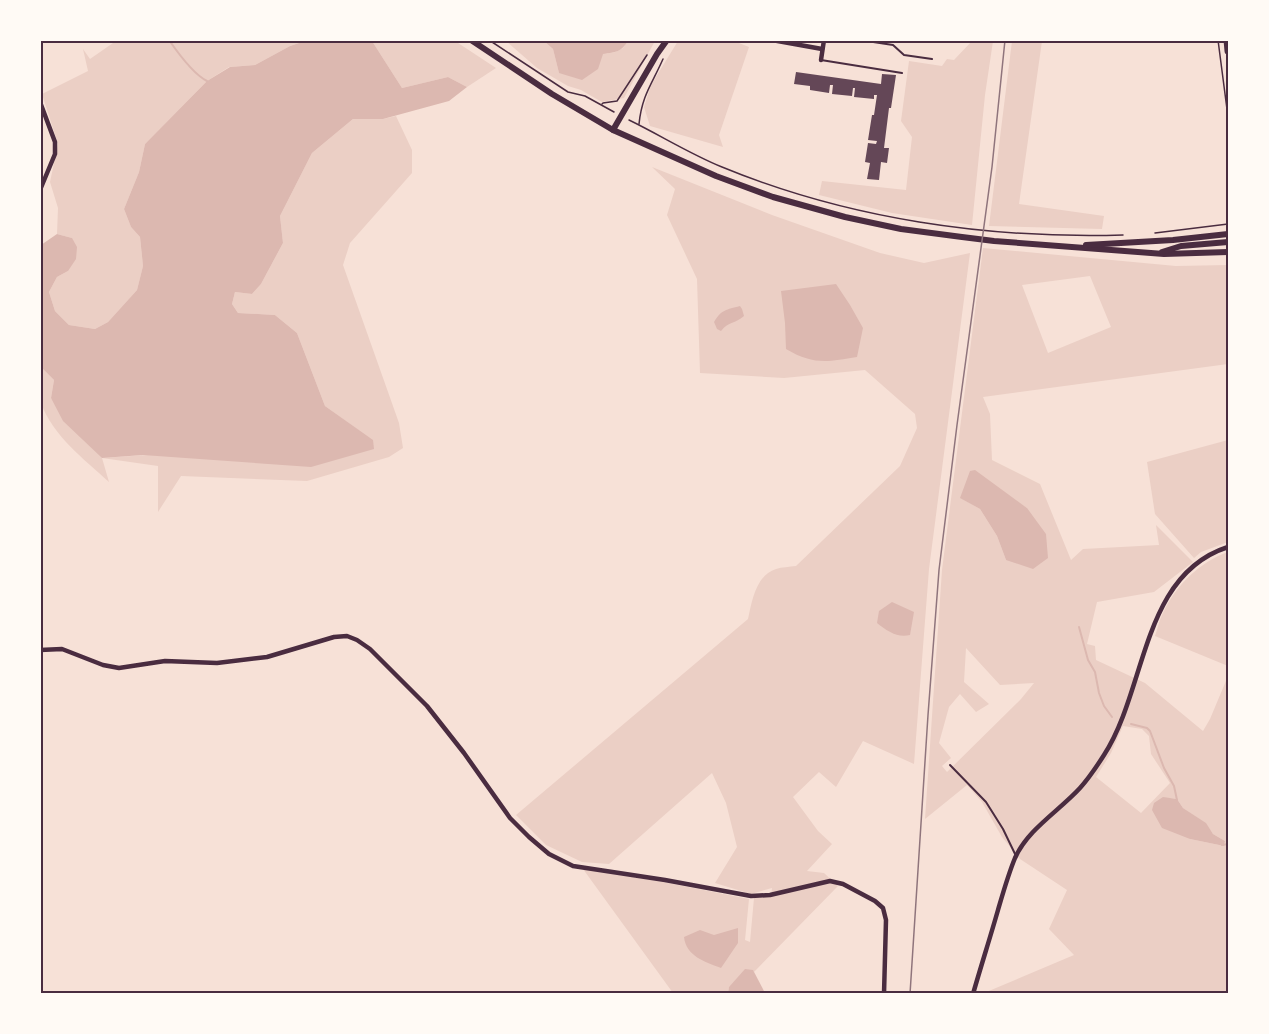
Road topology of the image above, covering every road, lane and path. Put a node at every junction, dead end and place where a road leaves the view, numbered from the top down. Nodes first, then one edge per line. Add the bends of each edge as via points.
1 (471, 40) edge
2 (489, 40) edge
3 (665, 40) edge
4 (772, 40) edge
5 (824, 40) edge
6 (860, 40) edge
7 (1218, 40) edge
8 (1227, 40) edge
9 (822, 49) junction
10 (1228, 51) edge
11 (661, 56) junction
12 (932, 59) dead end
13 (821, 60) joint
14 (641, 62) dead end
15 (902, 73) dead end
16 (40, 102) edge
17 (601, 105) junction
18 (621, 116) junction
19 (1228, 117) edge
20 (639, 125) junction
21 (614, 130) junction
22 (40, 190) edge
23 (1228, 224) edge
24 (1154, 233) dead end
25 (1131, 234) dead end
26 (1228, 234) edge
27 (1228, 242) edge
28 (1054, 246) junction
29 (1228, 252) edge
30 (1156, 254) junction
31 (1228, 547) edge
32 (40, 650) edge
33 (950, 765) dead end
34 (1016, 856) junction
35 (884, 993) edge
36 (973, 993) edge

1 - 21 street
2 - 17 path via 568,92
3 - 11 street
4 - 9 street
5 - 9 street
6 - 12 lane via 892,45 904,56
7 - 19 path
8 - 10 main road
9 - 13 street
11 - 18 street
11 - 20 path via 646,93
13 - 15 lane
14 - 17 path via 617,101
16 - 22 street via 55,142 55,154
17 - 18 path
18 - 20 path
18 - 21 street
20 - 25 path via 703,159 774,186 874,213 995,231
21 - 28 street via 716,176 845,217 901,229
23 - 24 path
26 - 28 street
27 - 30 street via 1181,246
28 - 30 street
29 - 30 street
31 - 34 street via 1199,562 1180,579 1158,614 1105,754 1080,788 1034,831
32 - 35 street via 62,649 119,668 165,661 217,663 267,657 334,637 357,640 427,706 510,818 549,854 573,866 751,896 830,881 875,901 883,908 886,920
33 - 34 lane via 986,802
34 - 36 street

